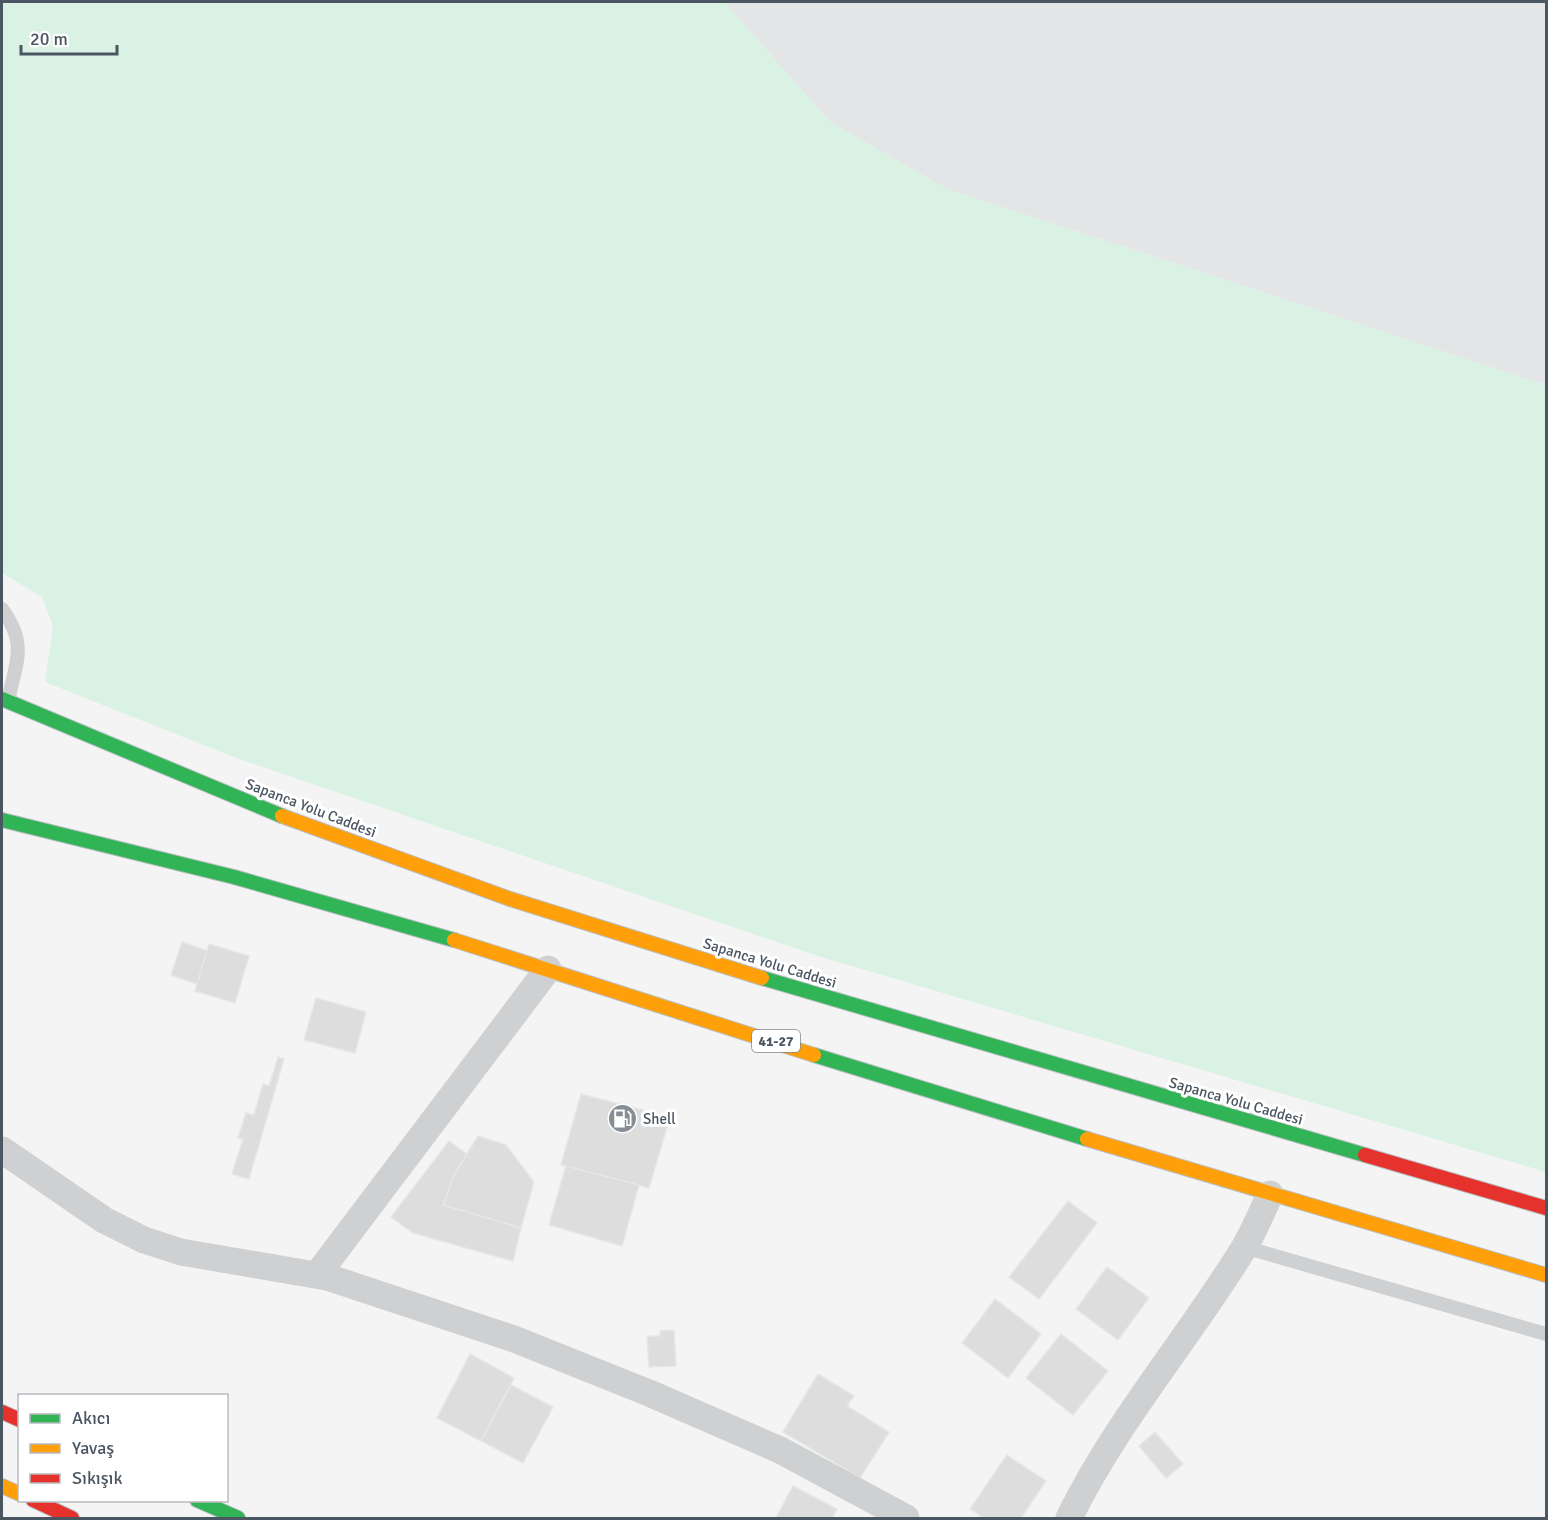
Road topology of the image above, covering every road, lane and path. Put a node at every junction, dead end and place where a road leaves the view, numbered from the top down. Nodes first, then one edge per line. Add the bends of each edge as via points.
1 (2, 609) edge
2 (5, 700) edge
3 (2, 820) edge
4 (548, 969) junction
5 (2, 1150) edge
6 (1270, 1194) junction
7 (1546, 1208) edge
8 (1244, 1247) junction
9 (317, 1275) junction
10 (1546, 1275) edge
11 (1546, 1334) edge
12 (2, 1412) edge
13 (18, 1419) edge
14 (2, 1486) edge
15 (18, 1493) edge
16 (37, 1502) edge
17 (202, 1502) edge
18 (72, 1518) edge
19 (238, 1518) edge
20 (906, 1518) edge
21 (1069, 1518) edge

1 - 2 lane via 15,627 19,648
2 - 7 highway, Sapanca Yolu Caddesi via 204,785 545,911 971,1042
3 - 4 highway, 41-27 via 234,877
4 - 6 highway, 41-27 via 964,1103
4 - 9 street
5 - 9 street via 104,1220 144,1240 181,1252
6 - 8 street
6 - 10 highway, 41-27
8 - 11 lane
8 - 21 street via 1137,1404
9 - 20 street via 514,1339 649,1393 780,1450
12 - 13 highway
14 - 15 highway
16 - 18 highway
17 - 19 highway

